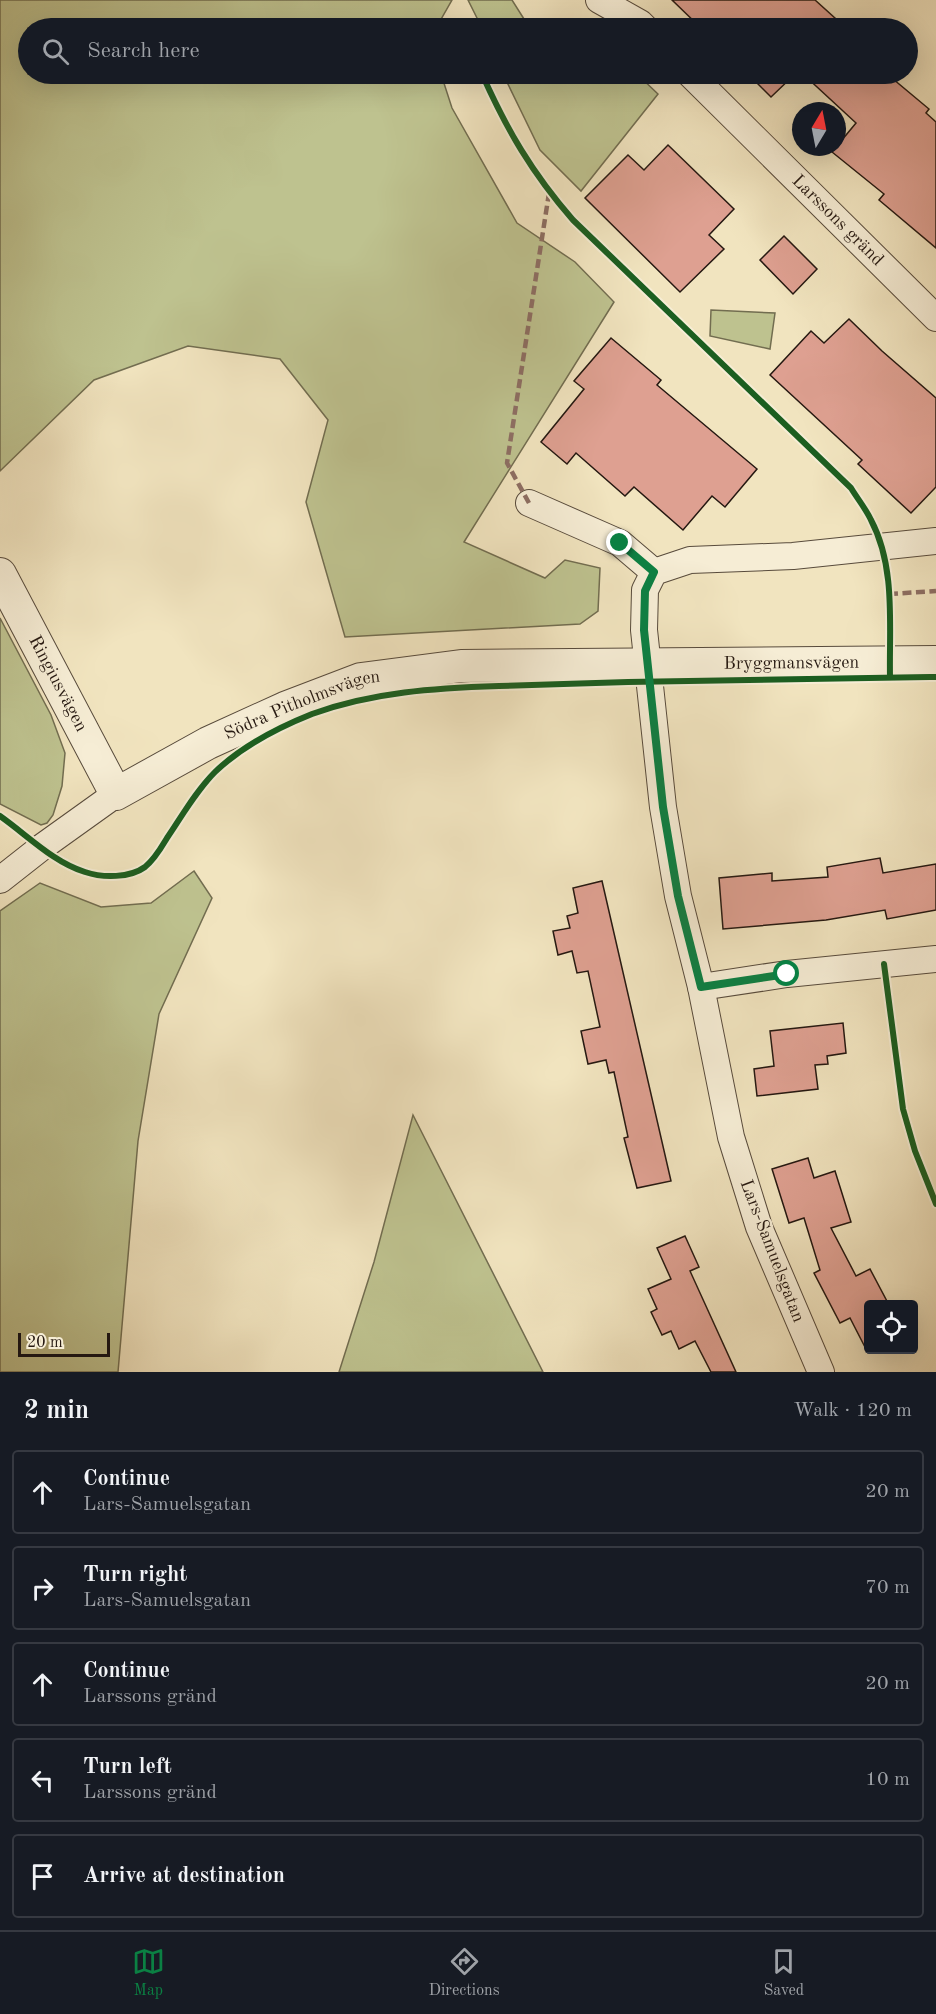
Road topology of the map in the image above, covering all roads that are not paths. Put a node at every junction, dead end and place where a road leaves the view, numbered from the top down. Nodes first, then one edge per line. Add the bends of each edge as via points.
1 (598, 0) edge
2 (631, 18) edge
3 (700, 84) edge
4 (936, 318) edge
5 (529, 503) dead end
6 (936, 542) edge
7 (654, 572) junction
8 (0, 574) edge
9 (936, 662) edge
10 (647, 664) junction
11 (116, 794) junction
12 (0, 880) edge
13 (936, 959) edge
14 (701, 987) junction
15 (821, 1372) edge

1 - 2 street
3 - 4 street, Larssons gränd
5 - 7 street via 620,543
6 - 7 street via 793,556 690,560
7 - 10 street via 645,591
8 - 11 street, Ringiusvägen
9 - 10 street, Bryggmansvägen
10 - 11 street, Södra Pitholmsvägen via 461,666 361,679 208,743
10 - 14 street, Lars-Samuelsgatan via 663,807 678,896
11 - 12 street, Södra Pitholmsvägen
13 - 14 street
14 - 15 street, Lars-Samuelsgatan via 738,1160 759,1227

